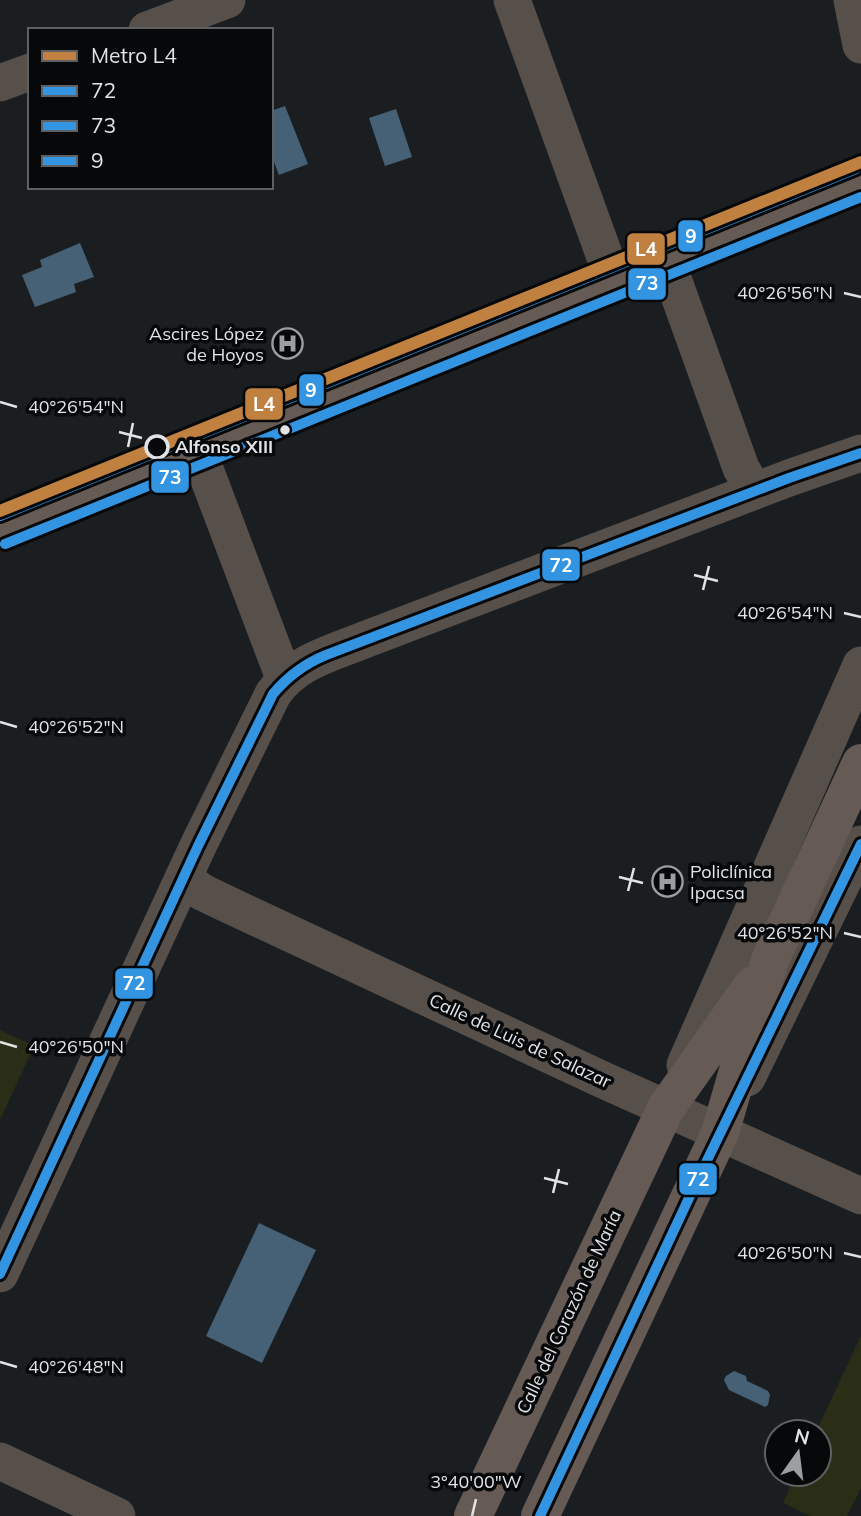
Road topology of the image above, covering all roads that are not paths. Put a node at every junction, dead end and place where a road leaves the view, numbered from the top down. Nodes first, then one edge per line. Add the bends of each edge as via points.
1 (227, 0) edge
2 (512, 0) edge
3 (852, 0) edge
4 (152, 28) edge
5 (861, 45) edge
6 (28, 73) edge
7 (0, 83) edge
8 (861, 181) edge
9 (667, 262) junction
10 (614, 282) junction
11 (197, 448) junction
12 (861, 453) edge
13 (754, 491) junction
14 (0, 531) edge
15 (861, 665) edge
16 (284, 678) junction
17 (861, 763) edge
18 (861, 844) edge
19 (184, 878) junction
20 (770, 960) junction
21 (666, 1108) junction
22 (720, 1133) junction
23 (861, 1196) edge
24 (0, 1274) edge
25 (540, 1372) junction
26 (0, 1461) edge
27 (117, 1516) edge
28 (473, 1516) edge
29 (494, 1516) edge
30 (540, 1516) edge

1 - 4 street
2 - 10 street
3 - 5 street
6 - 7 street
8 - 9 street
9 - 10 street
9 - 13 street via 741,468
10 - 11 street
11 - 14 street
11 - 16 street
12 - 13 street
13 - 16 street via 364,639
15 - 21 street, Calle del Corazón de María
16 - 19 street
17 - 20 street, Calle del Corazón de María
18 - 22 street, Calle del Corazón de María
19 - 21 street, Calle de Luis de Salazar via 227,904
19 - 24 street
20 - 21 street, Calle del Corazón de María
20 - 22 street, Calle del Corazón de María
21 - 22 street, Calle de Luis de Salazar
21 - 25 street, Calle del Corazón de María
22 - 23 street, Calle de Luis de Salazar
22 - 30 street, Calle del Corazón de María
25 - 28 street, Calle del Corazón de María
25 - 29 street via 536,1403
26 - 27 street

